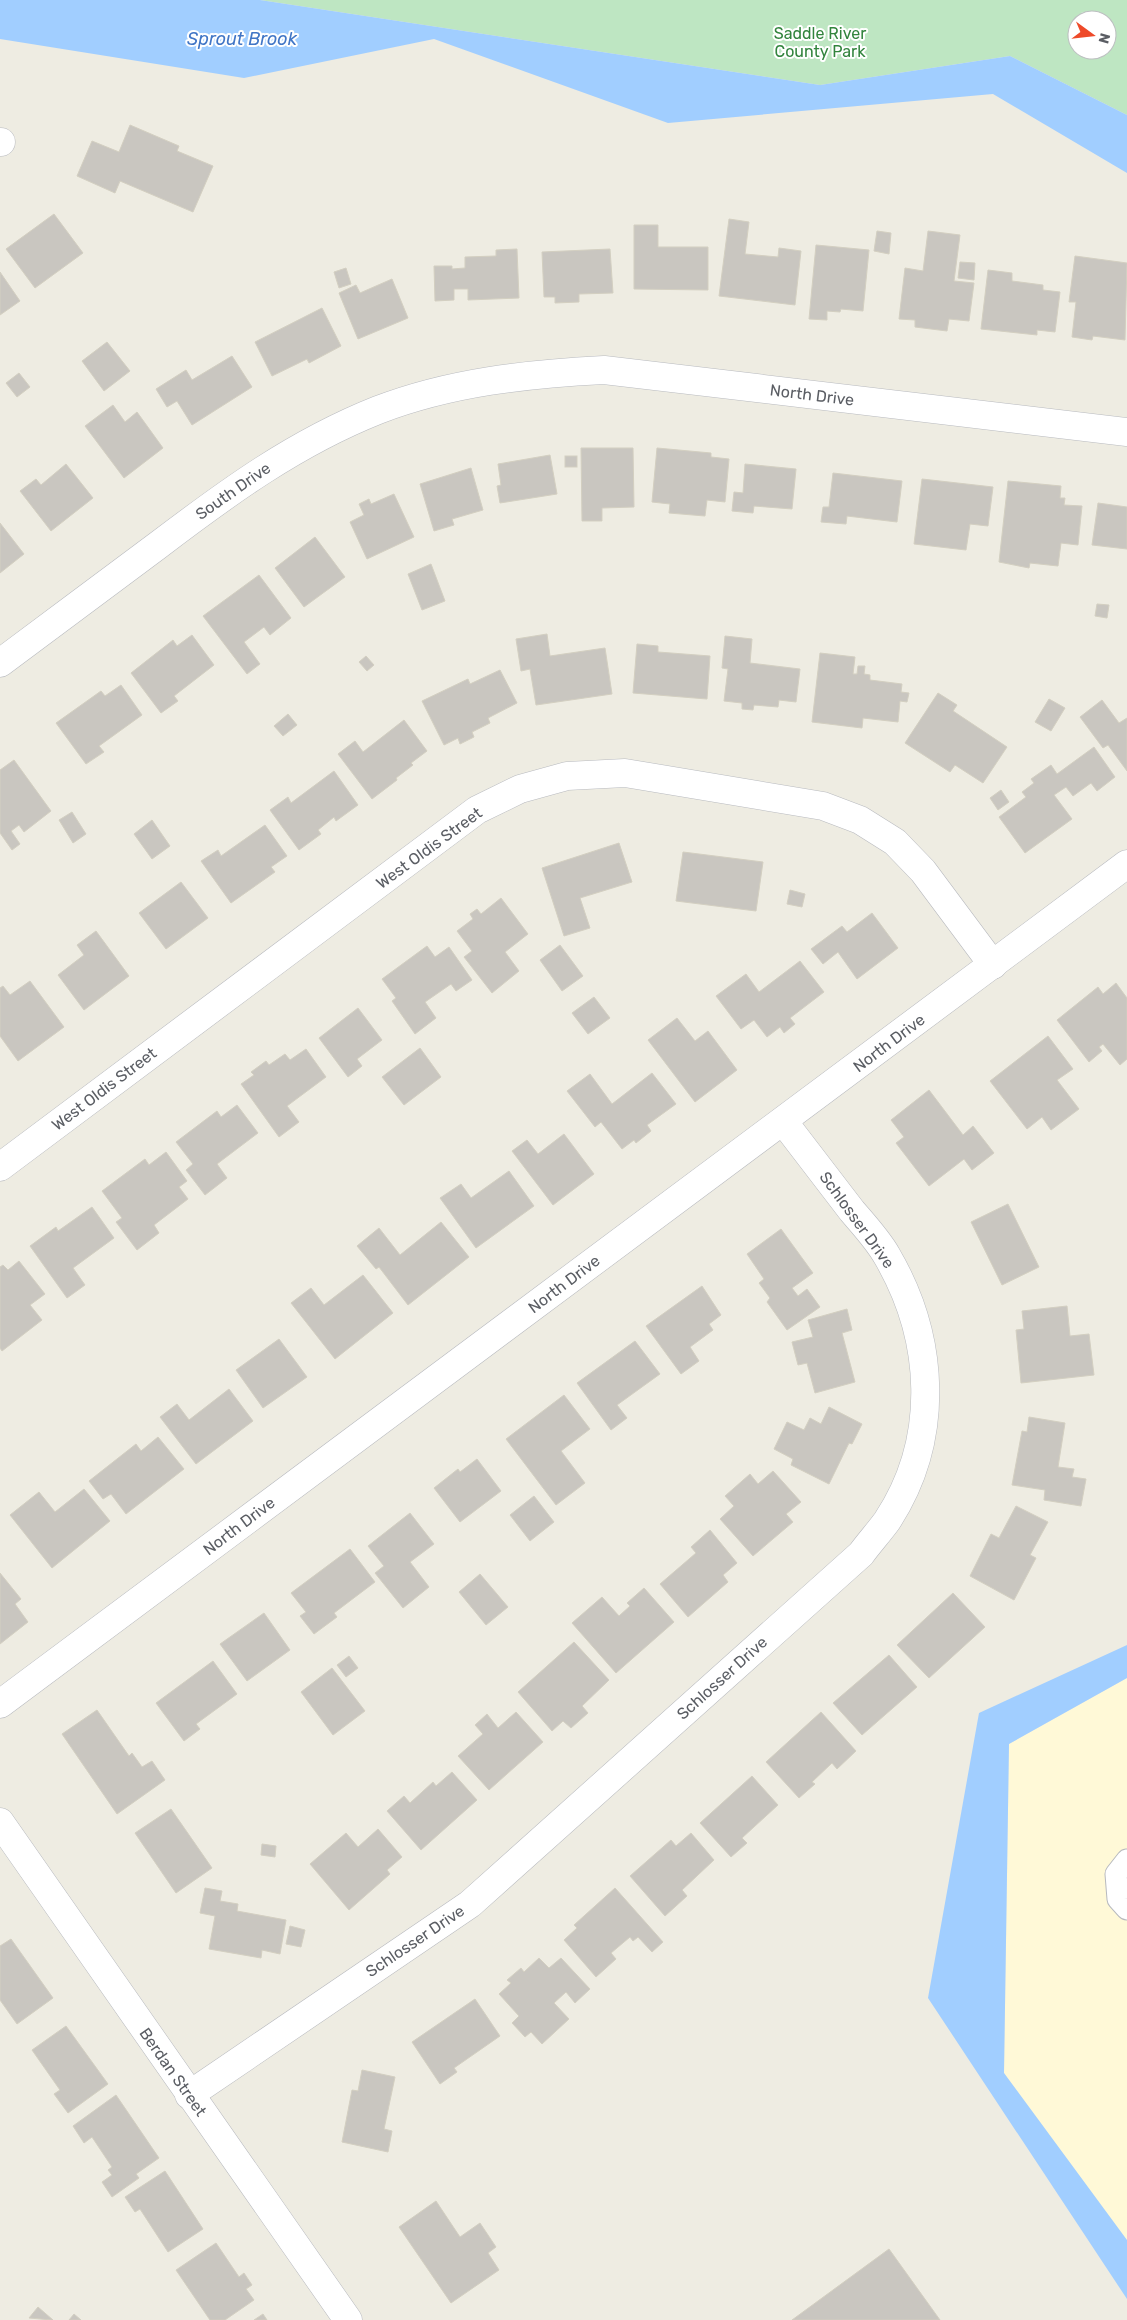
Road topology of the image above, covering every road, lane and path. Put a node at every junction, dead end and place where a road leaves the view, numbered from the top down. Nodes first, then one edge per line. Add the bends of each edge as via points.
1 (497, 380) joint
2 (1127, 432) edge
3 (0, 663) edge
4 (1127, 864) edge
5 (993, 965) junction
6 (783, 1121) junction
7 (0, 1167) edge
8 (0, 1704) edge
9 (0, 1822) edge
10 (1127, 1860) edge
11 (1127, 1909) edge
12 (189, 2095) junction
13 (348, 2320) edge

1 - 2 street, North Drive via 527,374 604,370
1 - 3 street, South Drive via 452,388 379,410 309,441 243,481
4 - 5 street, North Drive
5 - 6 street, North Drive
5 - 7 street, West Oldis Street via 923,871 894,842 860,820 823,806 624,773 567,776 520,789 477,810
6 - 8 street, North Drive
6 - 12 street, Schlosser Drive via 886,1254 908,1295 920,1335 926,1381 923,1427 910,1476 887,1521 861,1554 470,1904
9 - 12 street, Berdan Street
10 - 11 lane via 1116,1874 1118,1899
12 - 13 street, Berdan Street

